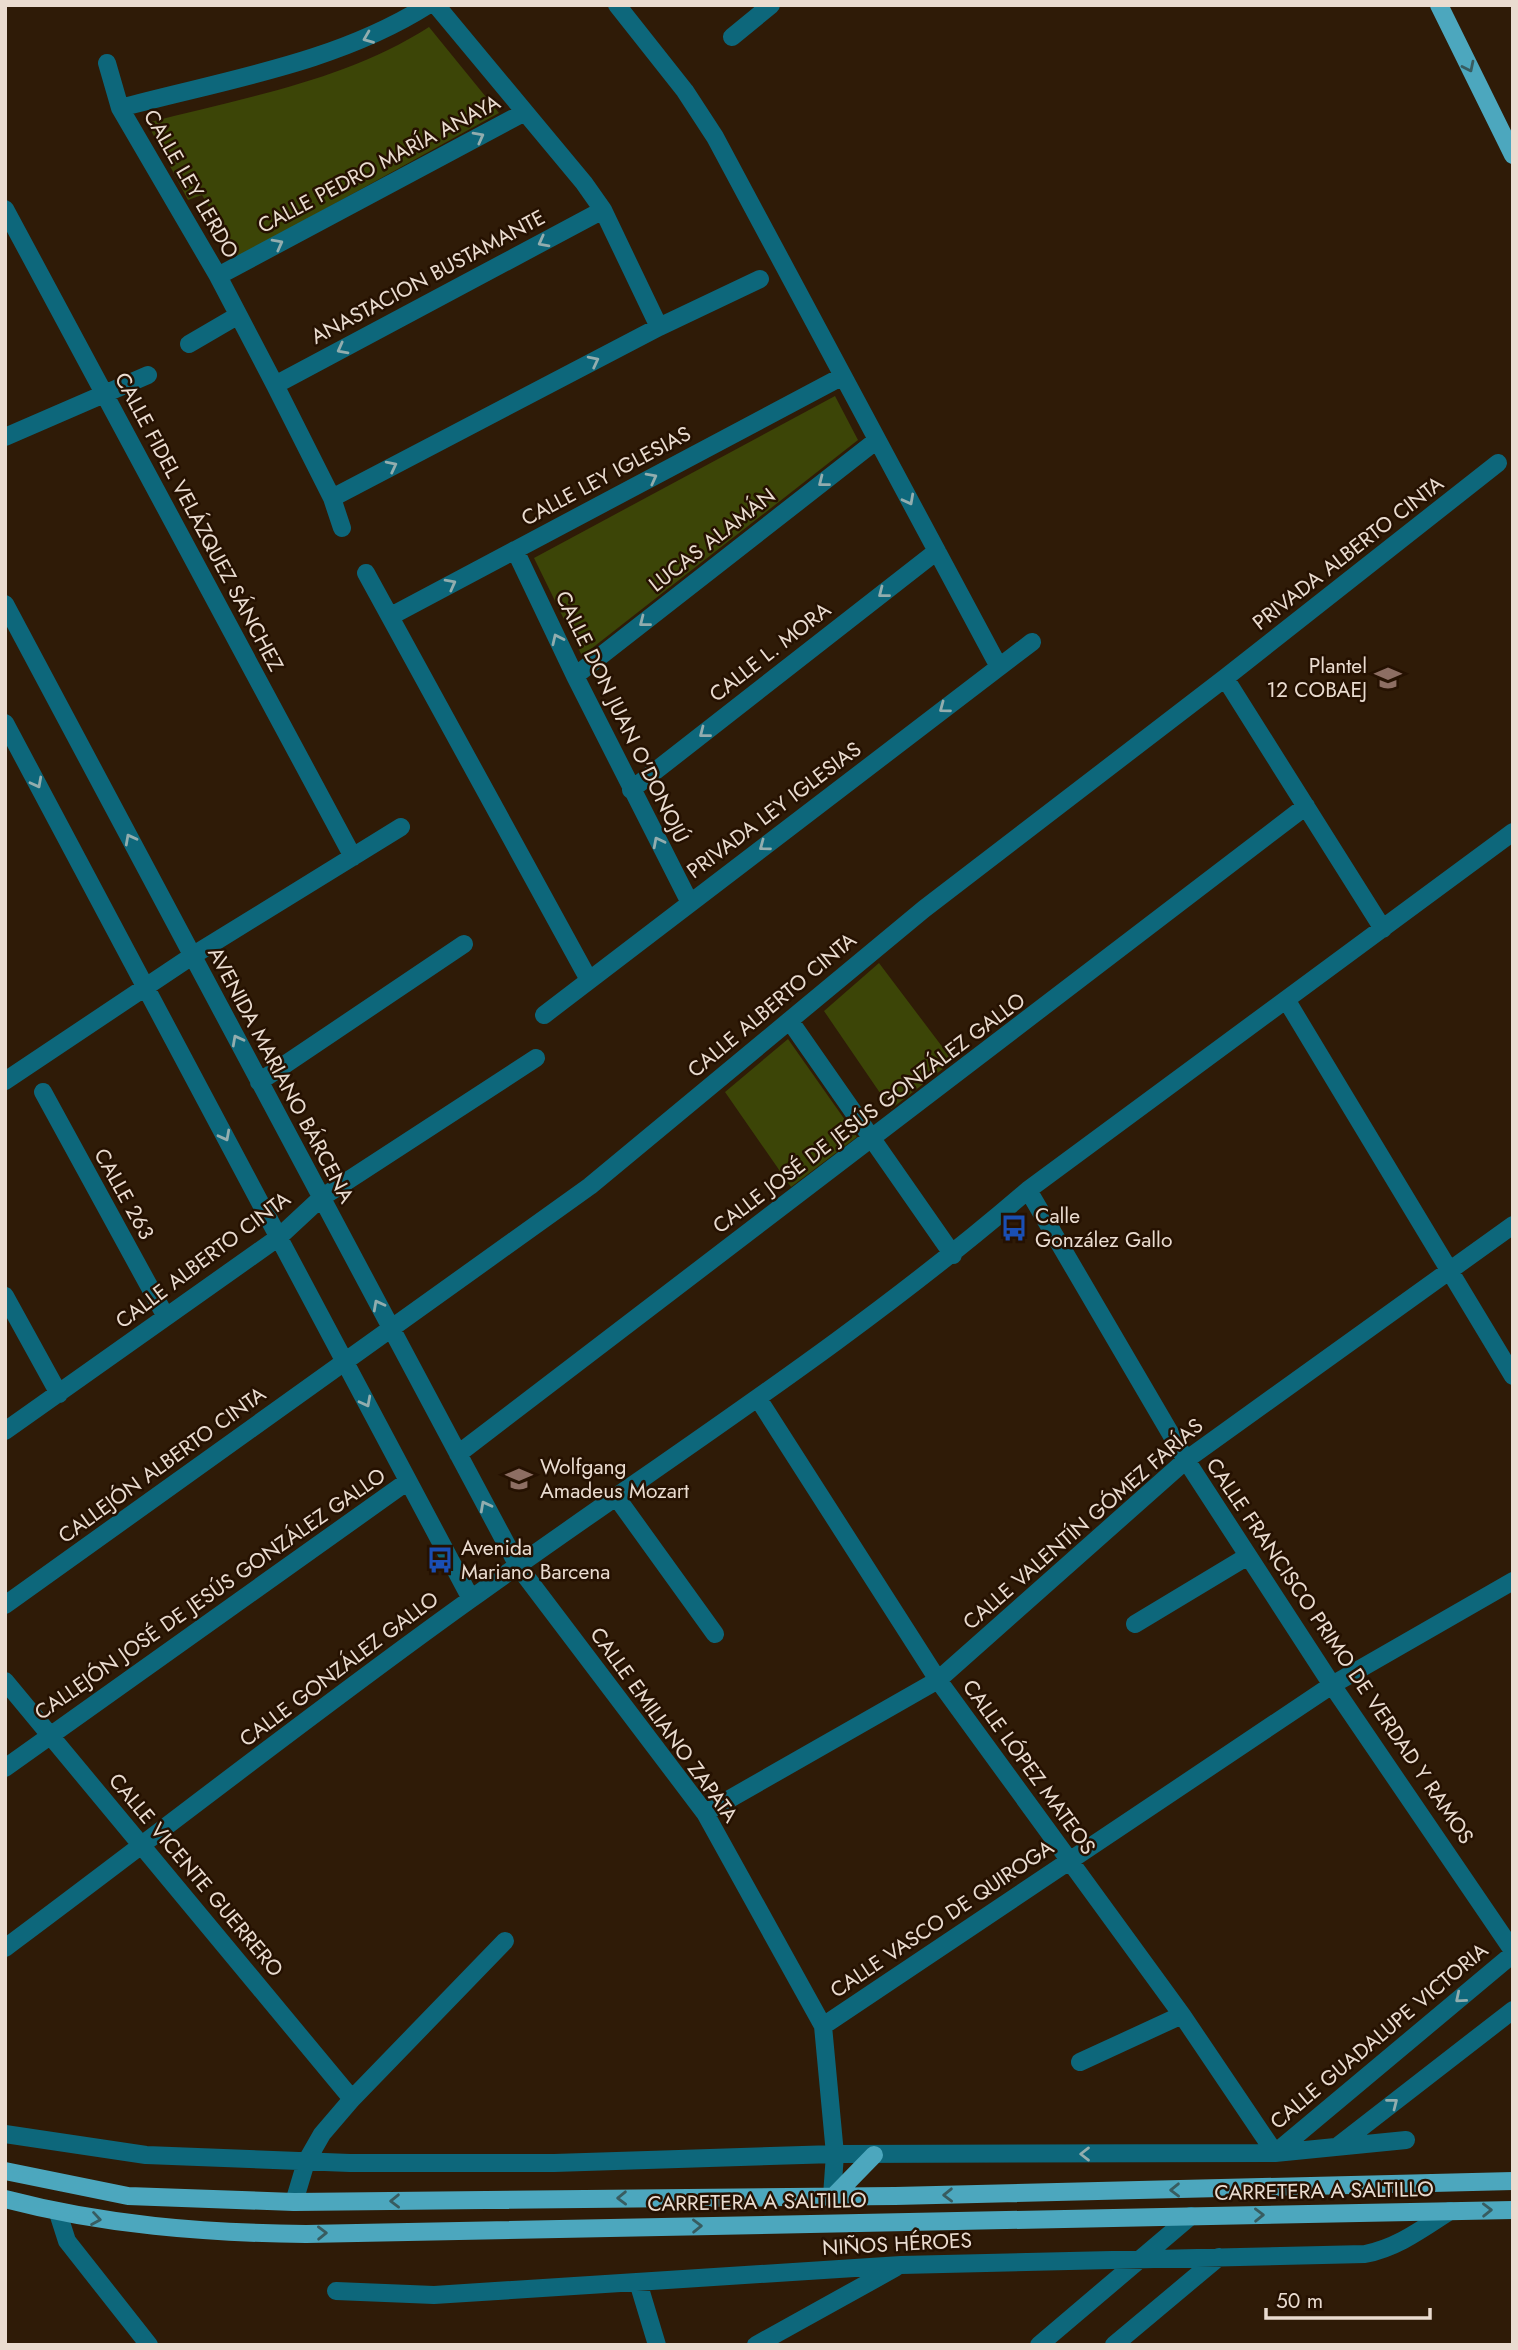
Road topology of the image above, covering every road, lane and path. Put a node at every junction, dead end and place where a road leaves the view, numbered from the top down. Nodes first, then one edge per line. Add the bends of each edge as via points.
1 (428, 5) edge
2 (436, 5) edge
3 (617, 5) edge
4 (772, 5) edge
5 (1439, 5) edge
6 (732, 37) dead end
7 (107, 63) dead end
8 (120, 108) junction
9 (526, 112) junction
10 (1513, 155) edge
11 (5, 209) edge
12 (603, 210) junction
13 (218, 276) junction
14 (760, 279) dead end
15 (237, 316) junction
16 (659, 327) junction
17 (189, 344) dead end
18 (148, 375) dead end
19 (843, 376) junction
20 (275, 385) junction
21 (104, 394) junction
22 (5, 437) edge
23 (877, 440) junction
24 (1498, 463) dead end
25 (332, 498) junction
26 (342, 528) dead end
27 (515, 550) junction
28 (937, 551) junction
29 (366, 573) dead end
30 (5, 604) edge
31 (391, 616) junction
32 (1031, 642) dead end
33 (999, 667) junction
34 (575, 676) junction
35 (1225, 678) junction
36 (5, 723) edge
37 (631, 790) junction
38 (1306, 806) junction
39 (401, 827) dead end
40 (1513, 832) edge
41 (353, 857) junction
42 (690, 903) junction
43 (1383, 929) junction
44 (464, 944) dead end
45 (192, 956) junction
46 (589, 980) junction
47 (145, 987) junction
48 (1287, 1000) junction
49 (544, 1015) dead end
50 (790, 1021) junction
51 (536, 1058) dead end
52 (5, 1081) edge
53 (259, 1082) junction
54 (43, 1092) dead end
55 (873, 1139) junction
56 (1028, 1190) junction
57 (321, 1198) junction
58 (1513, 1225) edge
59 (279, 1237) junction
60 (954, 1255) junction
61 (1449, 1274) junction
62 (5, 1296) edge
63 (166, 1317) junction
64 (391, 1329) junction
65 (345, 1362) junction
66 (1513, 1376) edge
67 (59, 1394) junction
68 (759, 1400) junction
69 (5, 1432) edge
70 (458, 1454) junction
71 (1186, 1460) junction
72 (408, 1481) junction
73 (617, 1498) junction
74 (1248, 1556) junction
75 (518, 1566) junction
76 (1513, 1581) edge
77 (471, 1599) junction
78 (5, 1605) edge
79 (1135, 1624) dead end
80 (715, 1634) dead end
81 (937, 1680) junction
82 (5, 1681) edge
83 (1332, 1685) junction
84 (51, 1735) junction
85 (5, 1768) edge
86 (705, 1813) junction
87 (143, 1845) junction
88 (1069, 1861) junction
89 (505, 1941) dead end
90 (5, 1948) edge
91 (1513, 1953) edge
92 (1513, 2010) edge
93 (1182, 2015) junction
94 (822, 2026) junction
95 (1080, 2062) dead end
96 (352, 2099) junction
97 (5, 2134) edge
98 (1406, 2140) dead end
99 (1339, 2145) junction
100 (1275, 2153) junction
101 (835, 2154) junction
102 (874, 2155) junction
103 (306, 2162) junction
104 (5, 2171) edge
105 (1513, 2181) edge
106 (833, 2196) junction
107 (5, 2199) edge
108 (294, 2202) junction
109 (1513, 2210) edge
110 (1450, 2211) junction
111 (58, 2213) junction
112 (1191, 2216) junction
113 (1219, 2258) junction
114 (1140, 2259) junction
115 (901, 2265) junction
116 (638, 2282) junction
117 (336, 2291) dead end
118 (149, 2345) edge
119 (657, 2345) edge
120 (756, 2345) edge
121 (1038, 2345) edge
122 (1114, 2345) edge

1 -> 8 street, CALLE LEY LERDO via 393,27 333,51
2 - 9 street
3 - 19 street via 715,137
4 - 6 street
5 -> 10 main road
7 - 8 street
8 - 13 street, CALLE LEY LERDO
9 - 12 street
13 -> 9 street, CALLE PEDRO MARÍA ANAYA
11 - 21 street, CALLE FIDEL VELÁZQUEZ SÁNCHEZ
12 - 16 street
12 -> 20 street, ANASTACION BUSTAMANTE
13 - 15 street, CALLE LEY LERDO
14 - 16 street
15 - 17 street
15 - 20 street, CALLE LEY LERDO
25 -> 16 street
18 - 21 street
19 - 23 street
27 -> 19 street, CALLE LEY IGLESIAS
20 - 25 street, CALLE LEY LERDO
21 - 22 street
21 - 41 street, CALLE FIDEL VELÁZQUEZ SÁNCHEZ
23 -> 28 street
23 -> 34 street, LUCAS ALAMÁN
24 - 35 street, PRIVADA ALBERTO CINTA
25 - 26 street, CALLE LEY LERDO
31 -> 27 street, CALLE LEY IGLESIAS
34 -> 27 street, CALLE DON JUAN O'DONOJÚ
28 - 33 street
28 -> 37 street, CALLE L. MORA
29 - 31 street
45 -> 30 street, AVENIDA MARIANO BÁRCENA
31 - 46 street
32 - 33 street, PRIVADA LEY IGLESIAS
33 -> 42 street, PRIVADA LEY IGLESIAS
34 - 37 street, CALLE DON JUAN O'DONOJÚ
35 - 38 street
35 - 50 street, CALLE ALBERTO CINTA via 924,909
36 -> 47 street
42 -> 37 street, CALLE DON JUAN O'DONOJÚ
38 - 43 street
38 - 55 street, CALLE JOSÉ DE JESÚS GONZÁLEZ GALLO
39 - 41 street
40 - 43 street, CALLE GONZÁLEZ GALLO
41 - 45 street
42 - 46 street, PRIVADA LEY IGLESIAS
43 - 48 street, CALLE GONZÁLEZ GALLO
44 - 53 street
45 - 47 street
53 -> 45 street, AVENIDA MARIANO BÁRCENA
46 - 49 street, PRIVADA LEY IGLESIAS
47 - 52 street
47 -> 59 street
48 - 56 street, CALLE GONZÁLEZ GALLO
48 - 61 street
50 - 55 street
50 - 64 street, CALLE ALBERTO CINTA via 590,1186
51 - 57 street, CALLE ALBERTO CINTA
53 - 57 street, AVENIDA MARIANO BÁRCENA
54 - 63 street, CALLE 263
55 - 60 street
55 - 70 street, CALLE JOSÉ DE JESÚS GONZÁLEZ GALLO
56 - 60 street, CALLE GONZÁLEZ GALLO
56 - 71 street, CALLE FRANCISCO PRIMO DE VERDAD Y RAMOS
57 - 59 street, CALLE ALBERTO CINTA
64 -> 57 street, AVENIDA MARIANO BÁRCENA
58 - 61 street, CALLE VALENTÍN GÓMEZ FARÍAS
59 - 63 street, CALLE ALBERTO CINTA
59 - 65 street
60 - 68 street, CALLE GONZÁLEZ GALLO
61 - 66 street
61 - 71 street, CALLE VALENTÍN GÓMEZ FARÍAS
62 - 67 street
63 - 67 street, CALLE ALBERTO CINTA
64 - 65 street, CALLE ALBERTO CINTA
64 - 70 street, AVENIDA MARIANO BÁRCENA
65 -> 72 street
65 - 78 street, CALLEJÓN ALBERTO CINTA
67 - 69 street, CALLE ALBERTO CINTA
68 - 73 street, CALLE GONZÁLEZ GALLO
68 - 81 street, CALLE LÓPEZ MATEOS
75 -> 70 street, AVENIDA MARIANO BÁRCENA
71 - 74 street, CALLE FRANCISCO PRIMO DE VERDAD Y RAMOS
71 - 81 street, CALLE VALENTÍN GÓMEZ FARÍAS
72 - 77 street
72 - 84 street, CALLEJÓN JOSÉ DE JESÚS GONZÁLEZ GALLO
73 - 75 street, CALLE GONZÁLEZ GALLO
73 - 80 street
74 - 79 street
74 - 83 street, CALLE FRANCISCO PRIMO DE VERDAD Y RAMOS
75 - 77 street, CALLE GONZÁLEZ GALLO
75 - 86 street, CALLE EMILIANO ZAPATA
76 - 83 street, CALLE VASCO DE QUIROGA
77 - 87 street, CALLE GONZÁLEZ GALLO
81 - 86 street, CALLE VALENTÍN GÓMEZ FARÍAS
81 - 88 street, CALLE LÓPEZ MATEOS
82 - 84 street, CALLE VICENTE GUERRERO
83 - 88 street, CALLE VASCO DE QUIROGA
83 - 91 street, CALLE FRANCISCO PRIMO DE VERDAD Y RAMOS
84 - 85 street, CALLEJÓN JOSÉ DE JESÚS GONZÁLEZ GALLO
84 - 87 street, CALLE VICENTE GUERRERO
86 - 94 street, CALLE EMILIANO ZAPATA
87 - 90 street, CALLE GONZÁLEZ GALLO
87 - 96 street, CALLE VICENTE GUERRERO
88 - 93 street, CALLE LÓPEZ MATEOS
88 - 94 street, CALLE VASCO DE QUIROGA
89 - 96 street
91 -> 100 street, CALLE GUADALUPE VICTORIA
99 -> 92 street
93 - 95 street
93 - 100 street, CALLE LÓPEZ MATEOS
94 - 101 street, CALLE EMILIANO ZAPATA
96 - 103 street via 322,2134
97 - 103 street via 146,2155
98 - 99 street
99 - 100 street
100 -> 102 street
101 - 102 street
101 - 103 street via 554,2163
101 - 106 street, CALLE EMILIANO ZAPATA
102 - 106 main road
103 - 108 street
104 - 108 main road, CARRETERA A SALTILLO via 128,2196
105 -> 106 main road, CARRETERA A SALTILLO
106 -> 108 main road, CARRETERA A SALTILLO
107 - 111 main road, CARRETERA A SALTILLO
110 -> 109 main road, CARRETERA A SALTILLO
112 -> 110 main road, CARRETERA A SALTILLO
110 - 113 street, NIÑOS HÉROES via 1384,2250 1365,2254
111 -> 112 main road, CARRETERA A SALTILLO via 228,2233 306,2234
111 - 118 street via 66,2241
112 - 114 street
113 - 114 street, NIÑOS HÉROES
113 - 122 street
114 - 115 street, NIÑOS HÉROES
114 - 121 street
115 - 116 street, NIÑOS HÉROES
115 - 120 street
116 - 117 street, NIÑOS HÉROES via 434,2295
116 - 119 street

